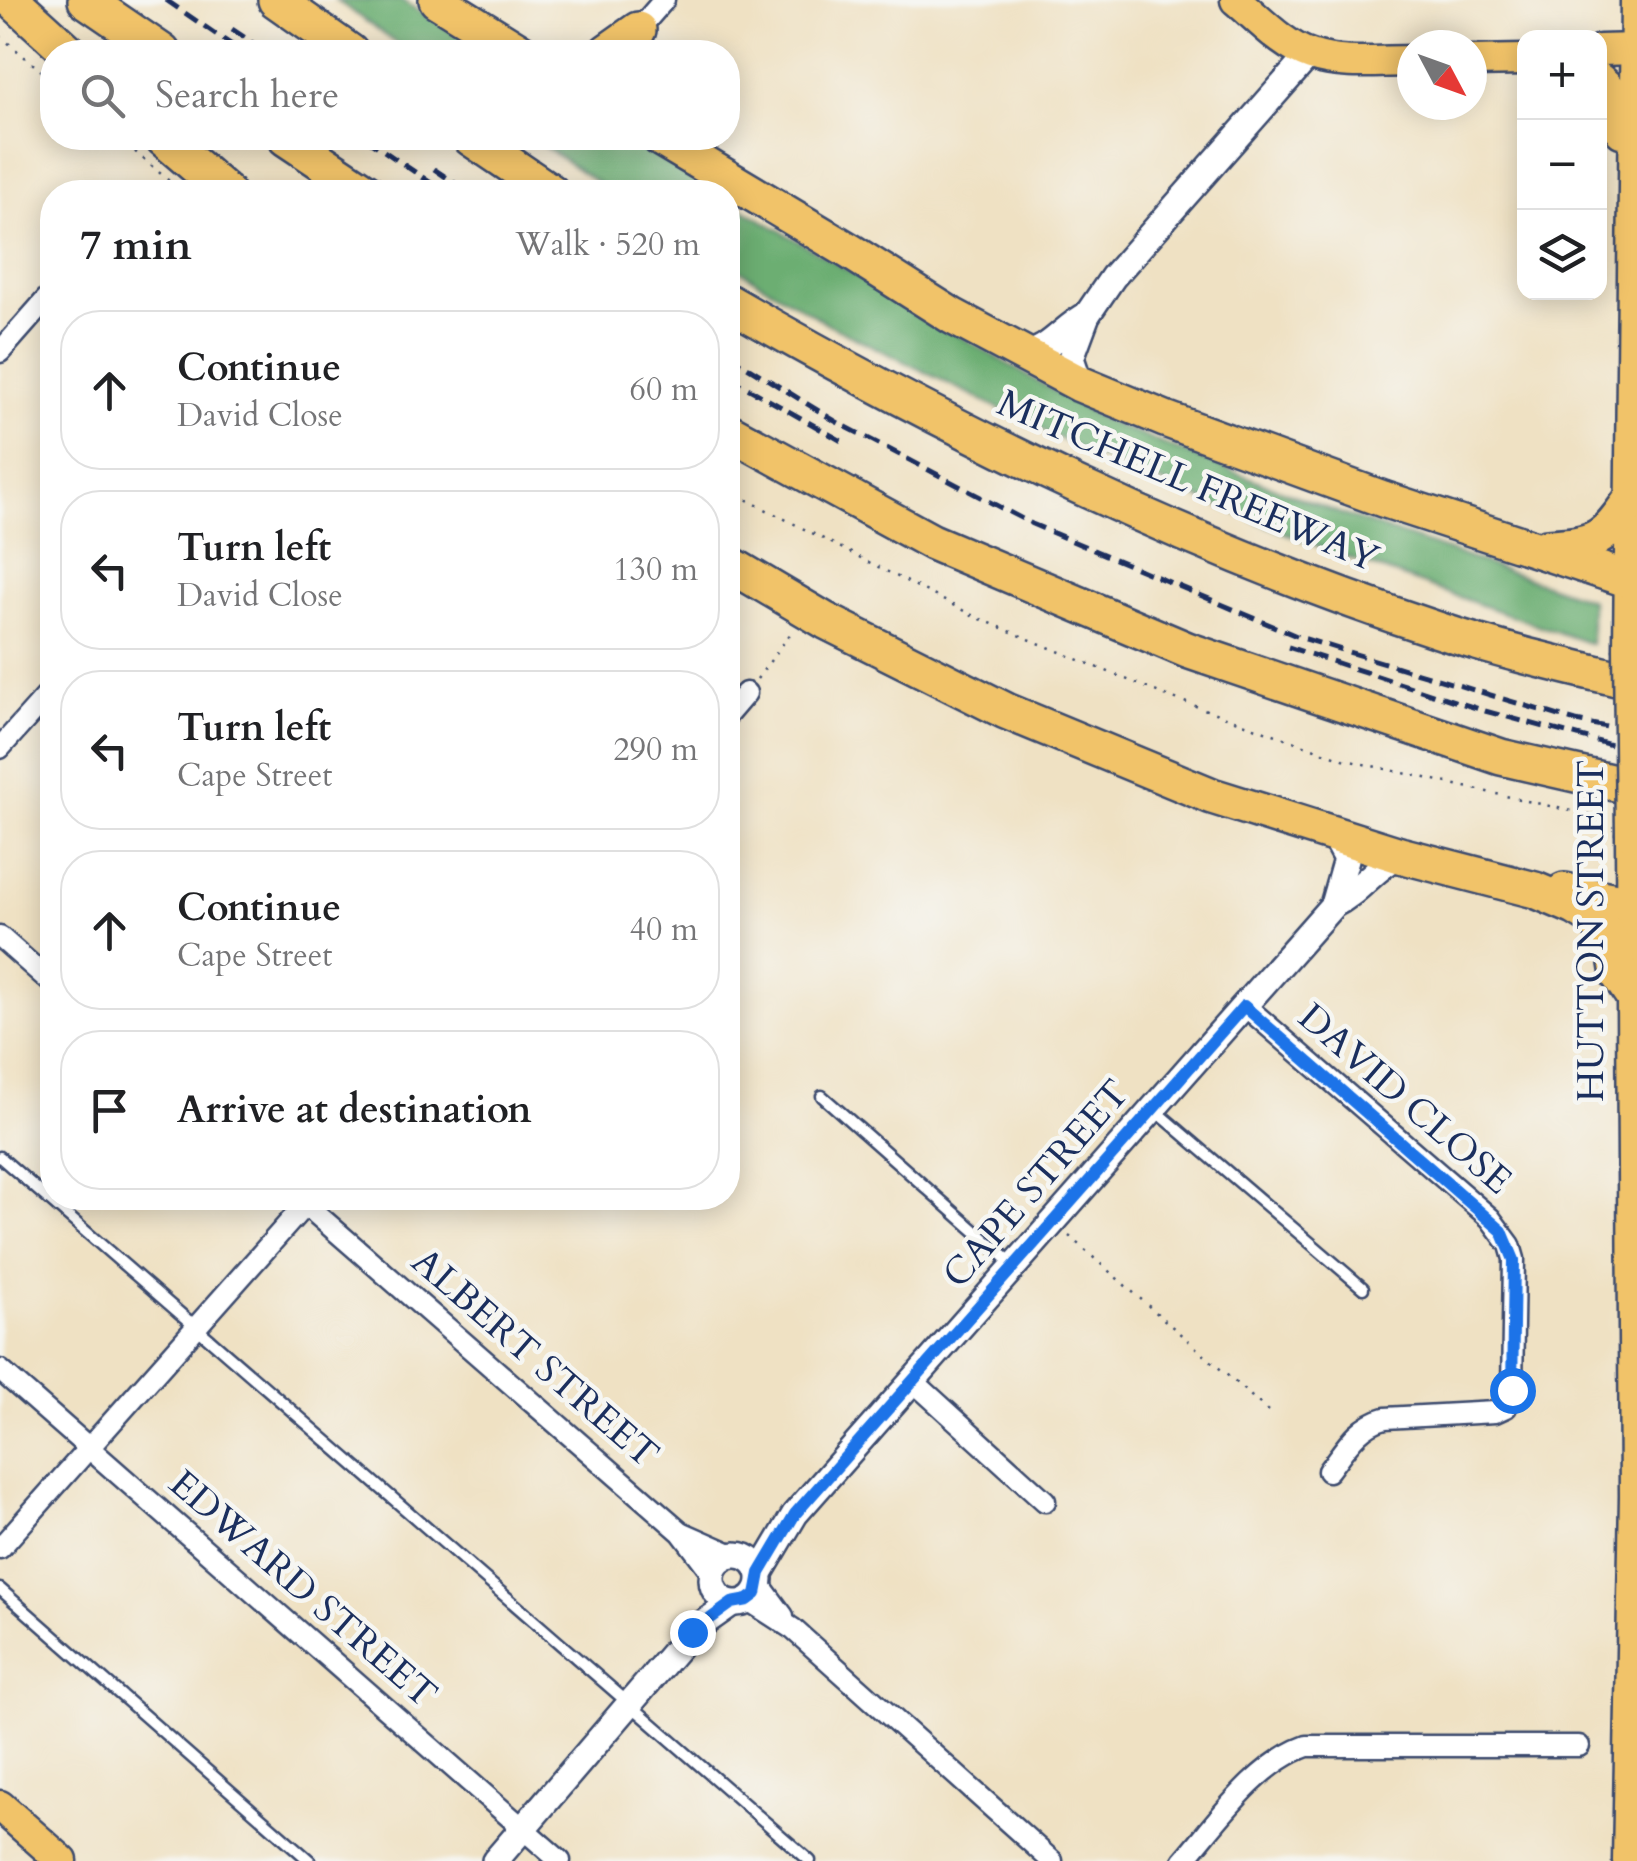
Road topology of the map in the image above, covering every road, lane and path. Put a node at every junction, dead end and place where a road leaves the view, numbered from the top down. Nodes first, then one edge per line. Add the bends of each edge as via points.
1 (12, 0) edge
2 (86, 0) edge
3 (276, 0) edge
4 (437, 0) edge
5 (664, 0) edge
6 (1236, 0) edge
7 (1636, 0) edge
8 (0, 36) edge
9 (56, 40) edge
10 (144, 40) edge
11 (333, 40) edge
12 (502, 40) edge
13 (633, 40) edge
14 (1607, 52) edge
15 (1310, 55) junction
16 (1487, 60) edge
17 (1517, 60) edge
18 (1636, 60) edge
19 (1397, 61) edge
20 (40, 70) edge
21 (1607, 73) edge
22 (1607, 83) edge
23 (133, 150) edge
24 (178, 150) edge
25 (304, 150) edge
26 (489, 150) edge
27 (680, 150) edge
28 (1634, 172) junction
29 (164, 176) junction
30 (160, 180) edge
31 (168, 180) edge
32 (212, 180) edge
33 (349, 180) edge
34 (533, 180) edge
35 (731, 180) edge
36 (740, 186) edge
37 (40, 307) edge
38 (740, 309) edge
39 (1087, 315) junction
40 (0, 352) edge
41 (1022, 355) junction
42 (1080, 384) junction
43 (740, 438) edge
44 (740, 496) edge
45 (1631, 500) junction
46 (1526, 547) junction
47 (740, 570) edge
48 (1631, 595) edge
49 (798, 624) dead end
50 (1637, 683) edge
51 (740, 695) edge
52 (40, 703) edge
53 (0, 748) edge
54 (1637, 788) edge
55 (1623, 828) junction
56 (1333, 835) junction
57 (1400, 855) junction
58 (1535, 890) junction
59 (1631, 894) edge
60 (1333, 904) junction
61 (0, 937) edge
62 (40, 972) edge
63 (1632, 994) junction
64 (1244, 1006) junction
65 (822, 1096) dead end
66 (1153, 1109) junction
67 (0, 1157) edge
68 (40, 1191) edge
69 (61, 1210) edge
70 (295, 1210) edge
71 (315, 1210) edge
72 (1053, 1222) junction
73 (1015, 1266) junction
74 (1362, 1288) dead end
75 (196, 1326) junction
76 (0, 1370) edge
77 (913, 1381) junction
78 (1268, 1411) dead end
79 (88, 1448) junction
80 (1328, 1471) dead end
81 (1045, 1501) dead end
82 (682, 1532) junction
83 (0, 1548) edge
84 (713, 1578) junction
85 (746, 1579) junction
86 (0, 1589) edge
87 (692, 1632) junction
88 (630, 1706) junction
89 (1633, 1745) edge
90 (1579, 1746) dead end
91 (0, 1806) edge
92 (523, 1829) junction
93 (62, 1861) edge
94 (310, 1861) edge
95 (495, 1861) edge
96 (560, 1861) edge
97 (810, 1861) edge
98 (1052, 1861) edge
99 (1183, 1861) edge
100 (1628, 1861) edge

1 - 9 highway
2 - 10 highway
3 - 11 highway
4 - 12 highway
5 - 13 street
6 - 15 main road
7 - 18 main road, HUTTON STREET
8 - 20 path
14 - 18 main road
15 - 19 main road
15 - 39 street via 1113,277
16 - 17 main road
18 - 21 main road
18 - 28 main road, HUTTON STREET
22 - 28 main road via 1620,107 1621,141
23 - 29 path
24 - 32 highway
25 - 33 highway
26 - 34 highway
27 - 35 highway
28 - 45 main road, HUTTON STREET
29 - 30 path
29 - 31 path
36 - 41 highway
37 - 40 street
38 - 50 highway, MITCHELL FREEWAY via 1011,455 1217,546 1440,631
39 - 41 street via 1054,344
39 - 42 street via 1071,358
41 - 42 highway
42 - 46 highway
43 - 54 highway via 932,542 1186,650 1501,757
44 - 55 path via 978,618 1162,694 1346,760
45 - 46 highway via 1610,530 1584,546
45 - 48 main road, HUTTON STREET
46 - 48 highway
47 - 56 highway via 1006,711 1212,796
48 - 55 main road, HUTTON STREET, bridge
49 - 51 path
52 - 53 street
55 - 59 main road, HUTTON STREET
56 - 57 highway
56 - 60 street, CAPE STREET via 1346,858
57 - 58 highway
57 - 60 street, CAPE STREET via 1353,896
58 - 59 highway
58 - 63 highway via 1592,918 1610,941
59 - 63 main road, HUTTON STREET
60 - 64 street, CAPE STREET
61 - 62 street
63 - 89 main road, HUTTON STREET
64 - 66 street, CAPE STREET
64 - 80 street, DAVID CLOSE via 1490,1218 1514,1260 1512,1390 1506,1407 1373,1421
65 - 73 lane
66 - 72 street, CAPE STREET
66 - 74 lane
67 - 68 lane
69 - 75 lane
70 - 75 street
71 - 82 street, ALBERT STREET
72 - 73 street, CAPE STREET
72 - 78 path
73 - 77 street, CAPE STREET
75 - 79 street
75 - 88 lane
76 - 79 street, EDWARD STREET
77 - 81 street
77 - 85 street, CAPE STREET
79 - 83 street
79 - 92 street, EDWARD STREET
82 - 84 street, ALBERT STREET
82 - 85 street, ALBERT STREET
84 - 85 street via 719,1596
84 - 87 street, CAPE STREET
85 - 87 street, CAPE STREET
85 - 98 street, ALBERT STREET
86 - 94 lane
87 - 88 street, CAPE STREET
88 - 92 street, CAPE STREET
88 - 97 lane
89 - 100 main road, HUTTON STREET
90 - 99 street via 1307,1746 1267,1771
91 - 93 main road
92 - 95 street, CAPE STREET
92 - 96 street, EDWARD STREET

